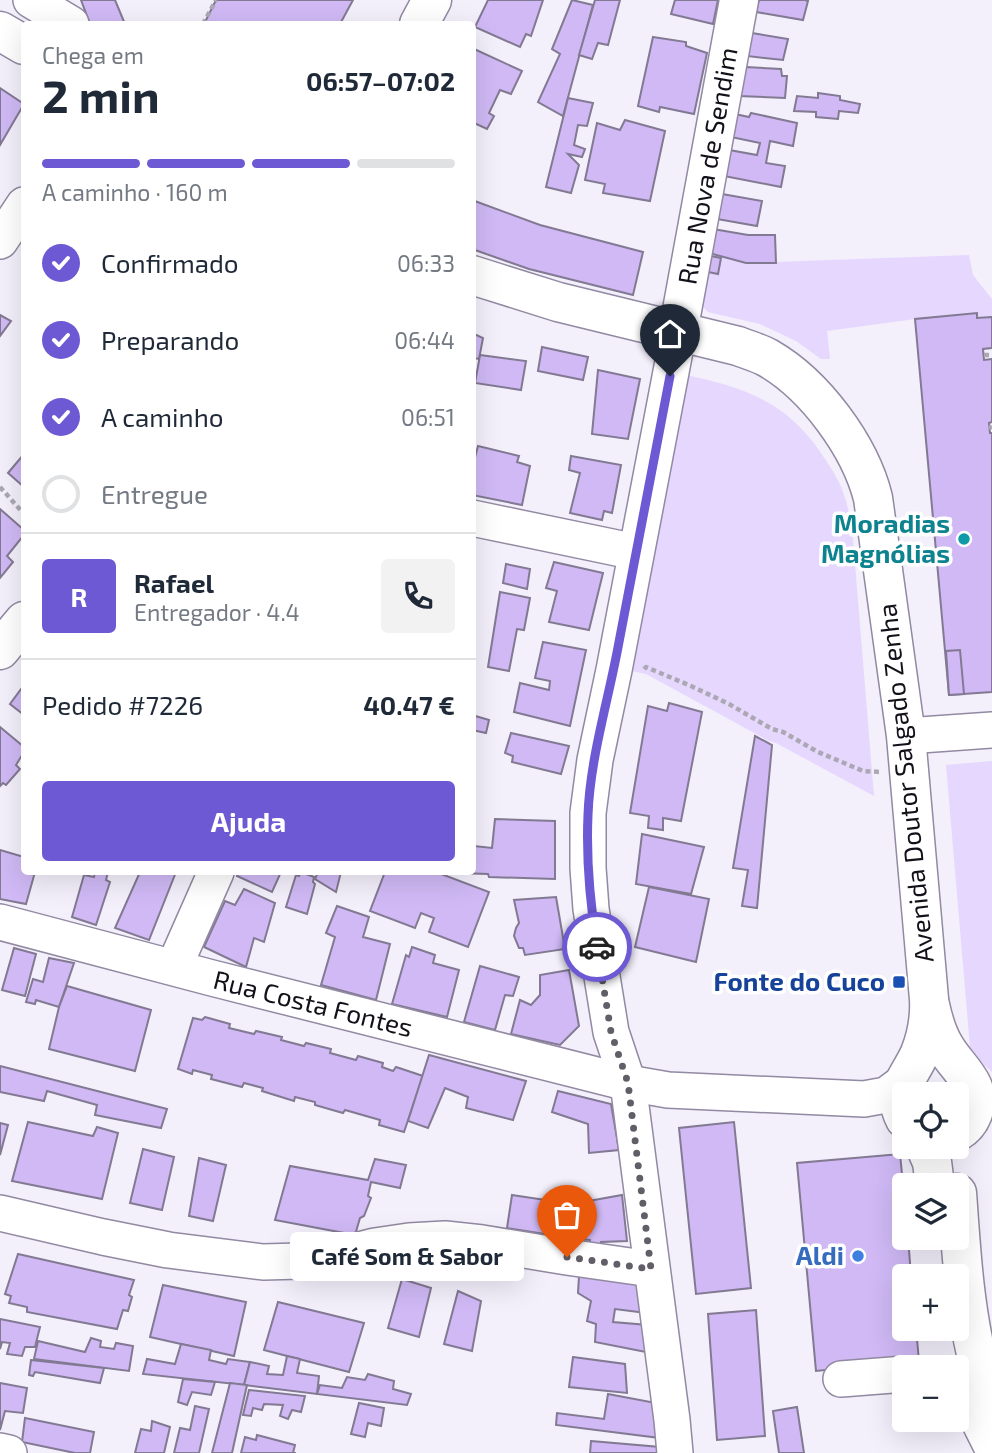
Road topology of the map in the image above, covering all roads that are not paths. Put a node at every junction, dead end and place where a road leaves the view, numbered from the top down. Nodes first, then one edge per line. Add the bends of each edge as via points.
1 (30, 0) edge
2 (70, 0) edge
3 (432, 0) edge
4 (739, 0) edge
5 (66, 21) edge
6 (79, 21) edge
7 (421, 21) edge
8 (0, 31) edge
9 (21, 43) edge
10 (21, 210) edge
11 (0, 241) edge
12 (476, 276) edge
13 (476, 298) edge
14 (676, 342) junction
15 (476, 519) edge
16 (636, 552) junction
17 (21, 625) edge
18 (0, 650) edge
19 (992, 730) edge
20 (906, 736) junction
21 (215, 875) edge
22 (0, 922) edge
23 (174, 967) junction
24 (929, 999) junction
25 (906, 1078) junction
26 (904, 1082) edge
27 (628, 1083) junction
28 (976, 1083) edge
29 (849, 1099) junction
30 (892, 1111) edge
31 (970, 1126) edge
32 (957, 1173) edge
33 (0, 1213) edge
34 (947, 1256) edge
35 (651, 1269) junction
36 (892, 1376) edge
37 (841, 1380) dead end
38 (969, 1395) edge
39 (992, 1399) edge
40 (992, 1444) edge
41 (0, 1451) edge
42 (9, 1453) edge
43 (675, 1453) edge

1 - 5 street
2 - 6 street
3 - 7 main road
4 - 14 main road, Rua Nova de Sendim
8 - 9 main road
10 - 11 street
12 - 14 main road
13 - 14 main road via 517,312
14 - 16 street, Rua Nova de Sendim
14 - 20 main road, Avenida Doutor Salgado Zenha via 738,346 768,358 828,412 860,459 873,498
15 - 16 street
16 - 27 street, Rua Nova de Sendim via 588,813 591,909 611,1032
17 - 18 main road
19 - 20 street
20 - 24 main road, Avenida Doutor Salgado Zenha
21 - 23 street
22 - 23 street, Rua Costa Fontes
23 - 27 street, Rua Costa Fontes
24 - 25 main road, Avenida Doutor Salgado Zenha via 925,1038
24 - 28 main road, Avenida Doutor Salgado Zenha via 938,1032 953,1059
25 - 26 main road, Avenida Doutor Salgado Zenha
25 - 28 main road via 917,1067 941,1061
25 - 29 street via 876,1098
27 - 29 street, Rua Costa Fontes via 668,1090
27 - 35 street, Rua Nova de Sendim
28 - 31 main road
29 - 30 street
31 - 32 main road via 957,1149
33 - 35 street via 168,1250 262,1262 300,1261 375,1246 445,1239
34 - 39 main road
35 - 43 street, Rua Nova de Sendim
36 - 37 street
38 - 40 main road
41 - 42 street

